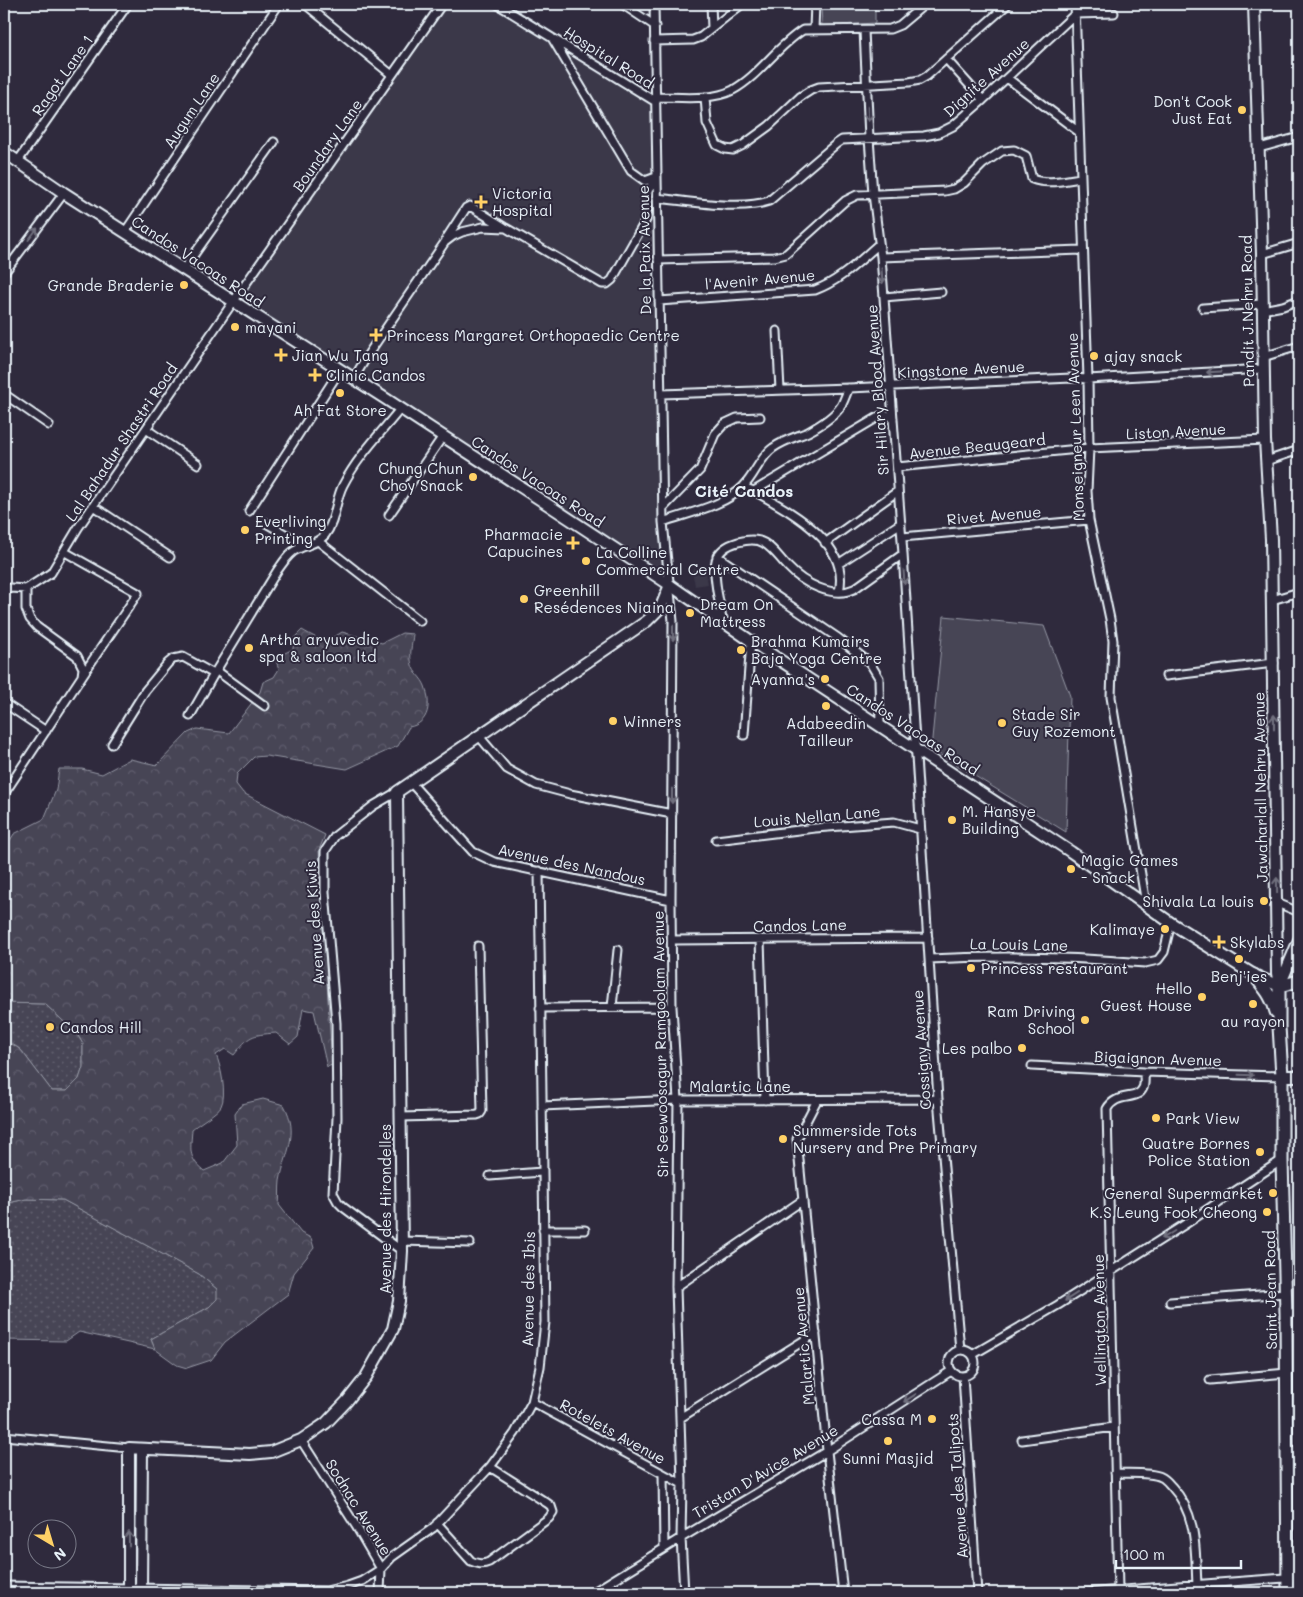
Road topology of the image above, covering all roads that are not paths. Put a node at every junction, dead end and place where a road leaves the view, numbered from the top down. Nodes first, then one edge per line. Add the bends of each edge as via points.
1 (127, 4) edge
2 (279, 4) edge
3 (305, 4) edge
4 (442, 4) edge
5 (497, 4) edge
6 (622, 4) edge
7 (654, 4) edge
8 (710, 4) edge
9 (742, 4) edge
10 (815, 4) edge
11 (925, 4) edge
12 (1008, 4) edge
13 (1075, 4) edge
14 (1254, 4) edge
15 (1114, 13) dead end
16 (1075, 14) junction
17 (654, 26) junction
18 (712, 28) junction
19 (814, 29) junction
20 (864, 30) junction
21 (551, 36) junction
22 (654, 41) junction
23 (946, 59) junction
24 (392, 75) junction
25 (1007, 78) junction
26 (867, 84) junction
27 (705, 97) junction
28 (656, 100) junction
29 (982, 100) junction
30 (1080, 132) junction
31 (1299, 137) edge
32 (868, 138) junction
33 (274, 142) dead end
34 (1259, 148) junction
35 (4, 152) edge
36 (18, 161) junction
37 (656, 177) junction
38 (1080, 178) junction
39 (64, 193) junction
40 (873, 194) junction
41 (657, 198) junction
42 (506, 228) junction
43 (125, 232) junction
44 (445, 242) junction
45 (1299, 243) edge
46 (879, 244) junction
47 (1082, 250) junction
48 (1262, 254) junction
49 (880, 257) junction
50 (658, 260) junction
51 (183, 270) junction
52 (4, 273) edge
53 (941, 292) dead end
54 (884, 297) junction
55 (1299, 300) edge
56 (659, 301) junction
57 (233, 302) junction
58 (1262, 307) junction
59 (1203, 308) dead end
60 (778, 332) dead end
61 (1299, 346) edge
62 (1263, 357) junction
63 (1263, 369) junction
64 (340, 370) junction
65 (354, 378) junction
66 (1088, 379) junction
67 (891, 386) junction
68 (849, 388) junction
69 (780, 390) junction
70 (4, 394) edge
71 (661, 394) junction
72 (401, 408) junction
73 (760, 417) dead end
74 (893, 418) junction
75 (49, 425) dead end
76 (146, 430) junction
77 (442, 436) junction
78 (1265, 440) junction
79 (1089, 448) junction
80 (1299, 450) edge
81 (1266, 461) junction
82 (198, 464) dead end
83 (897, 467) junction
84 (743, 487) junction
85 (754, 491) junction
86 (898, 491) junction
87 (93, 506) junction
88 (663, 508) junction
89 (249, 511) dead end
90 (388, 515) dead end
91 (1089, 520) junction
92 (264, 522) dead end
93 (663, 522) junction
94 (901, 523) junction
95 (902, 537) junction
96 (318, 541) junction
97 (825, 542) junction
98 (306, 546) junction
99 (65, 552) junction
100 (903, 554) junction
101 (717, 556) junction
102 (170, 557) dead end
103 (838, 564) junction
104 (670, 585) junction
105 (4, 589) edge
106 (26, 589) junction
107 (838, 592) junction
108 (1299, 592) edge
109 (1272, 600) junction
110 (1273, 618) joint
111 (420, 621) dead end
112 (722, 622) junction
113 (751, 641) junction
114 (1274, 663) junction
115 (216, 672) junction
116 (82, 676) junction
117 (1166, 676) dead end
118 (4, 703) edge
119 (265, 706) dead end
120 (190, 716) dead end
121 (880, 725) junction
122 (46, 732) junction
123 (744, 735) dead end
124 (478, 736) junction
125 (112, 744) dead end
126 (915, 748) junction
127 (4, 779) edge
128 (11, 783) junction
129 (411, 783) junction
130 (397, 792) junction
131 (4, 794) edge
132 (672, 814) junction
133 (920, 829) junction
134 (716, 840) dead end
135 (538, 871) junction
136 (671, 900) junction
137 (1277, 903) junction
138 (1146, 904) junction
139 (1299, 912) edge
140 (1172, 923) junction
141 (928, 938) junction
142 (760, 939) junction
143 (672, 940) junction
144 (1299, 940) edge
145 (478, 946) dead end
146 (618, 950) dead end
147 (929, 959) junction
148 (1254, 975) junction
149 (1299, 982) edge
150 (1279, 986) junction
151 (672, 1007) junction
152 (540, 1008) junction
153 (612, 1008) junction
154 (1279, 1026) junction
155 (1032, 1066) dead end
156 (1144, 1072) junction
157 (1282, 1076) junction
158 (1299, 1076) edge
159 (938, 1099) junction
160 (678, 1100) junction
161 (765, 1100) junction
162 (817, 1100) junction
163 (542, 1106) junction
164 (400, 1116) junction
165 (1282, 1160) junction
166 (542, 1172) junction
167 (490, 1176) dead end
168 (803, 1200) junction
169 (543, 1230) junction
170 (585, 1230) dead end
171 (470, 1243) dead end
172 (402, 1246) junction
173 (1112, 1270) junction
174 (676, 1286) junction
175 (1286, 1293) junction
176 (1170, 1302) dead end
177 (1299, 1312) edge
178 (1286, 1313) junction
179 (816, 1333) junction
180 (960, 1350) junction
181 (972, 1355) junction
182 (951, 1371) junction
183 (1287, 1373) junction
184 (963, 1376) junction
185 (1210, 1380) dead end
186 (532, 1402) junction
187 (680, 1418) junction
188 (1114, 1427) junction
189 (4, 1436) edge
190 (301, 1440) junction
191 (1022, 1440) dead end
192 (129, 1448) junction
193 (142, 1449) junction
194 (827, 1451) junction
195 (1294, 1451) edge
196 (490, 1467) junction
197 (1115, 1473) junction
198 (663, 1474) junction
199 (682, 1484) junction
200 (438, 1523) junction
201 (681, 1538) junction
202 (664, 1548) junction
203 (381, 1569) junction
204 (1294, 1578) edge
205 (1196, 1585) junction
206 (4, 1586) edge
207 (1118, 1590) junction
208 (129, 1591) edge
209 (141, 1591) edge
210 (1154, 1591) edge
211 (380, 1593) edge
212 (592, 1593) edge
213 (684, 1593) edge
214 (843, 1593) edge
215 (977, 1593) edge
216 (1084, 1593) edge
217 (1288, 1593) edge

1 - 36 street, Ragot Lane 1
2 - 43 street, Augum Lane
3 - 24 street
4 - 24 street, Boundary Lane
5 - 21 street, Hospital Road
6 - 17 street
7 - 17 street, De la Paix Avenue
8 - 18 street
9 - 18 street
10 - 19 street
11 - 20 street via 895,27
12 - 23 street
13 - 16 street, Monseigneur Leen Avenue
14 - 34 main road, Pandit J.Nehru Road
15 - 16 street
16 - 25 street, Dignite Avenue
16 - 30 street, Monseigneur Leen Avenue
17 - 22 street, De la Paix Avenue
18 - 22 street via 693,40
19 - 20 street
19 - 27 street via 803,30 794,36 732,90
20 - 26 street, Sir Hilary Blood Avenue
21 - 28 street, Hospital Road
21 - 37 street via 631,171 645,182
22 - 28 street, De la Paix Avenue
23 - 26 street via 920,80
23 - 29 street
24 - 57 street, Boundary Lane
25 - 29 street, Dignite Avenue
25 - 30 street
26 - 27 street via 811,90 769,126 734,150 718,145 706,122
26 -> 32 street, Sir Hilary Blood Avenue
27 - 28 street
28 - 37 street, De la Paix Avenue
29 - 32 street, Dignite Avenue via 953,126 939,133
30 - 38 street, Monseigneur Leen Avenue
31 - 34 street
32 - 40 street, Sir Hilary Blood Avenue
32 - 41 street, Dignite Avenue via 842,140 780,193 757,205
33 - 51 street
34 - 48 main road, Pandit J.Nehru Road
35 - 36 main road, Candos Vacoas Road
36 - 39 main road, Candos Vacoas Road
37 - 41 street, De la Paix Avenue
37 - 42 street via 648,190 646,220 607,284
38 - 40 street via 1038,182 1032,179 1026,156 1014,150 1002,151 954,189
38 - 47 street, Monseigneur Leen Avenue
39 - 43 main road, Candos Vacoas Road
52 -> 39 street
40 - 46 street, Sir Hilary Blood Avenue
40 - 50 street via 857,195 845,201 786,254
41 - 50 street, De la Paix Avenue
42 - 44 street via 483,227 453,236
42 - 44 street via 468,206
43 - 51 main road, Candos Vacoas Road
44 - 65 street
45 - 48 street
46 - 49 street, Sir Hilary Blood Avenue
46 - 56 street, l'Avenir Avenue via 836,280 815,290
47 - 49 street
47 - 66 street, Monseigneur Leen Avenue
48 - 58 main road, Pandit J.Nehru Road
49 -> 54 street, Sir Hilary Blood Avenue
50 - 56 street, De la Paix Avenue
51 - 57 main road, Candos Vacoas Road
53 - 54 street
54 - 67 street, Sir Hilary Blood Avenue
55 - 58 street via 1284,306
56 - 71 street, De la Paix Avenue
57 - 64 main road, Candos Vacoas Road
57 - 76 street, Lal Bahadur Shastri Road
58 - 59 street
58 - 62 main road, Pandit J.Nehru Road
60 - 69 street
61 - 62 street
62 - 63 main road, Pandit J.Nehru Road
63 -> 66 street, Kingstone Avenue
63 - 78 main road, Pandit J.Nehru Road
64 - 65 main road, Candos Vacoas Road
64 - 89 street
65 - 72 main road, Candos Vacoas Road
66 - 67 street, Kingstone Avenue
66 - 79 street, Monseigneur Leen Avenue
67 - 68 street, Kingstone Avenue
67 - 74 street, Sir Hilary Blood Avenue
68 - 69 street, Kingstone Avenue
68 - 84 street via 841,406 831,416 808,432 772,448
69 - 71 street, Kingstone Avenue
70 - 75 street
71 - 88 street, De la Paix Avenue
72 - 77 main road, Candos Vacoas Road
72 - 96 street via 355,464 342,487 331,525
73 - 88 street via 737,418 724,424 715,434 700,470
74 - 83 street, Sir Hilary Blood Avenue
74 - 85 street via 880,416
76 - 82 street
76 - 87 street, Lal Bahadur Shastri Road
77 - 90 street
77 - 104 main road, Candos Vacoas Road
78 - 79 street, Liston Avenue
78 - 81 main road, Pandit J.Nehru Road
79 - 83 street, Avenue Beaugeard
79 - 91 street, Monseigneur Leen Avenue
80 - 81 street
81 - 109 main road, Pandit J.Nehru Road
83 - 86 street, Sir Hilary Blood Avenue
84 - 85 street
84 - 93 street via 721,502
85 - 97 street via 802,519
86 - 94 street, Sir Hilary Blood Avenue
86 - 97 street
87 - 99 street, Lal Bahadur Shastri Road
87 - 102 street
88 - 93 street, De la Paix Avenue
91 - 95 street, Rivet Avenue
91 - 138 street, Monseigneur Leen Avenue via 1110,619 1114,652 1111,697
92 - 98 street
93 - 104 street, De la Paix Avenue
94 - 95 street, Sir Hilary Blood Avenue
94 - 103 street
95 - 100 street, Sir Hilary Blood Avenue
96 - 98 street
96 - 111 street
97 - 103 street
98 - 115 street via 293,552 277,571
99 - 106 street, Lal Bahadur Shastri Road via 51,573
99 - 116 street via 138,592
100 - 107 street via 854,589
100 -> 126 street, Sir Hilary Blood Avenue
101 - 107 street via 732,544 752,540 762,542 805,580
101 - 112 street via 714,569
101 - 121 street via 870,663 879,678
103 - 107 street via 841,575
104 - 112 main road, Candos Vacoas Road
104 - 124 main road, Avenue des Kiwis via 661,607 647,621
104 -> 132 street, Sir Seewoosagur Ramgoolam Avenue via 673,621
105 - 106 street
106 - 116 street via 26,609 30,619 77,656
108 - 109 street
109 - 110 main road, Pandit J.Nehru Road
110 - 114 main road, Jawaharlall Nehru Avenue
112 - 113 main road, Candos Vacoas Road
113 - 121 main road, Candos Vacoas Road
113 - 123 street
114 - 117 street
137 -> 114 main road, Jawaharlall Nehru Avenue
115 - 119 street
115 - 120 street
115 - 125 street via 183,657 173,659 145,691
116 - 122 street
118 - 122 street
121 - 126 main road, Candos Vacoas Road
122 - 128 street
124 - 129 main road, Avenue des Kiwis
124 - 132 street via 507,768 536,785
126 - 133 street, Cossigny Avenue
126 - 138 main road, Candos Vacoas Road
127 - 128 street
128 - 131 street
129 - 130 main road, Avenue des Kiwis
129 - 135 street, Avenue des Nandous via 473,852 494,862
130 - 164 main road, Avenue des Hirondelles
130 - 172 street, Avenue des Kiwis via 334,836 325,851 325,892 336,1023 337,1118 333,1193 343,1207
132 - 136 street, Sir Seewoosagur Ramgoolam Avenue
133 - 134 street, Louis Nellan Lane via 894,822
133 - 141 street, Cossigny Avenue
135 - 136 street, Avenue des Nandous
135 - 152 street, Avenue des Ibis
136 - 143 street, Sir Seewoosagur Ramgoolam Avenue
137 - 139 street
137 - 150 main road, Jawaharlall Nehru Avenue
138 - 140 main road, Candos Vacoas Road
140 - 147 street, La Louis Lane via 1164,952 1158,960 1146,963 1037,957
140 - 148 main road, Candos Vacoas Road
141 - 142 street, Candos Lane
141 - 147 street, Cossigny Avenue
142 - 143 street, Candos Lane
142 - 161 street
143 - 151 street, Sir Seewoosagur Ramgoolam Avenue
144 - 150 main road
145 - 164 street via 482,1111 476,1115
146 - 153 street
147 - 159 street, Cossigny Avenue
148 - 150 main road, Candos Vacoas Road
148 - 154 main road via 1274,1004
149 - 150 main road
150 - 154 main road, Saint Jean Road
151 - 153 street
151 - 160 street, Sir Seewoosagur Ramgoolam Avenue
152 - 153 street
152 - 163 street, Avenue des Ibis
154 - 157 main road, Saint Jean Road
155 - 156 street, Bigaignon Avenue
156 -> 157 street, Bigaignon Avenue
156 - 173 street, Wellington Avenue via 1143,1089 1138,1094 1116,1099 1107,1109
157 - 158 main road
157 - 165 main road, Saint Jean Road
159 - 162 street, Malartic Lane
159 - 180 street, Cossigny Avenue
160 - 161 street, Malartic Lane
160 - 163 street, Malartic Lane
160 - 174 street, Sir Seewoosagur Ramgoolam Avenue
161 - 162 street, Malartic Lane
162 - 168 street, Malartic Avenue via 797,1139
163 - 166 street, Avenue des Ibis
164 - 172 main road, Avenue des Hirondelles
165 -> 173 street
165 - 175 main road, Saint Jean Road
166 - 167 street
166 - 169 street, Avenue des Ibis
168 - 174 street
168 - 179 street, Malartic Avenue
169 - 170 street
169 - 186 street, Avenue des Ibis via 544,1322 540,1367
171 - 172 street
172 - 190 main road, Avenue des Hirondelles via 399,1302 393,1329 366,1377 347,1401 326,1423
173 -> 181 street
173 - 188 street, Wellington Avenue
174 - 187 street, Sir Seewoosagur Ramgoolam Avenue
175 - 176 street
175 - 178 main road, Saint Jean Road
177 - 178 street
178 - 183 main road, Saint Jean Road
179 - 187 street
179 - 194 street, Malartic Avenue
180 - 181 street
180 - 182 street via 950,1358
181 - 184 street via 974,1367
182 - 184 street
182 -> 194 street, Tristan D'Avice Avenue
183 - 185 street
183 - 195 main road, Saint Jean Road
184 - 215 street, Avenue des Talipots
186 - 196 street, Avenue des Ibis via 515,1433
186 - 198 street, Rotelets Avenue
187 - 199 street, Sir Seewoosagur Ramgoolam Avenue
188 - 191 street
188 - 197 street, Wellington Avenue
189 - 192 street, Avenue des Hirondelles
190 - 193 main road, Avenue des Hirondelles via 271,1452 250,1454
190 - 203 street, Sodnac Avenue
192 - 193 main road, Avenue des Hirondelles
208 -> 192 main road
193 - 209 main road
194 - 201 street, Tristan D'Avice Avenue
194 - 214 street, Malartic Avenue
195 - 204 main road, Saint Jean Road
196 - 200 street, Avenue des Ibis
196 - 200 street via 551,1506 553,1512 549,1518 484,1564 471,1561
197 - 205 street via 1161,1477 1177,1493 1192,1519
197 - 207 street, Wellington Avenue
198 - 199 street, Rotelets Avenue
198 - 202 street
199 - 201 street, Sir Seewoosagur Ramgoolam Avenue
200 - 203 street, Avenue des Ibis
201 - 202 street, Tristan D'Avice Avenue
201 - 213 street, Sir Seewoosagur Ramgoolam Avenue
202 - 212 street, Tristan D'Avice Avenue
203 - 209 street, Avenue des Ibis via 362,1581 326,1591
203 - 211 street, Sodnac Avenue
204 - 205 street
204 - 217 main road, Saint Jean Road
205 - 210 street
206 - 208 street, Avenue des Ibis
207 - 210 street
207 - 216 street
208 - 209 street, Avenue des Ibis

